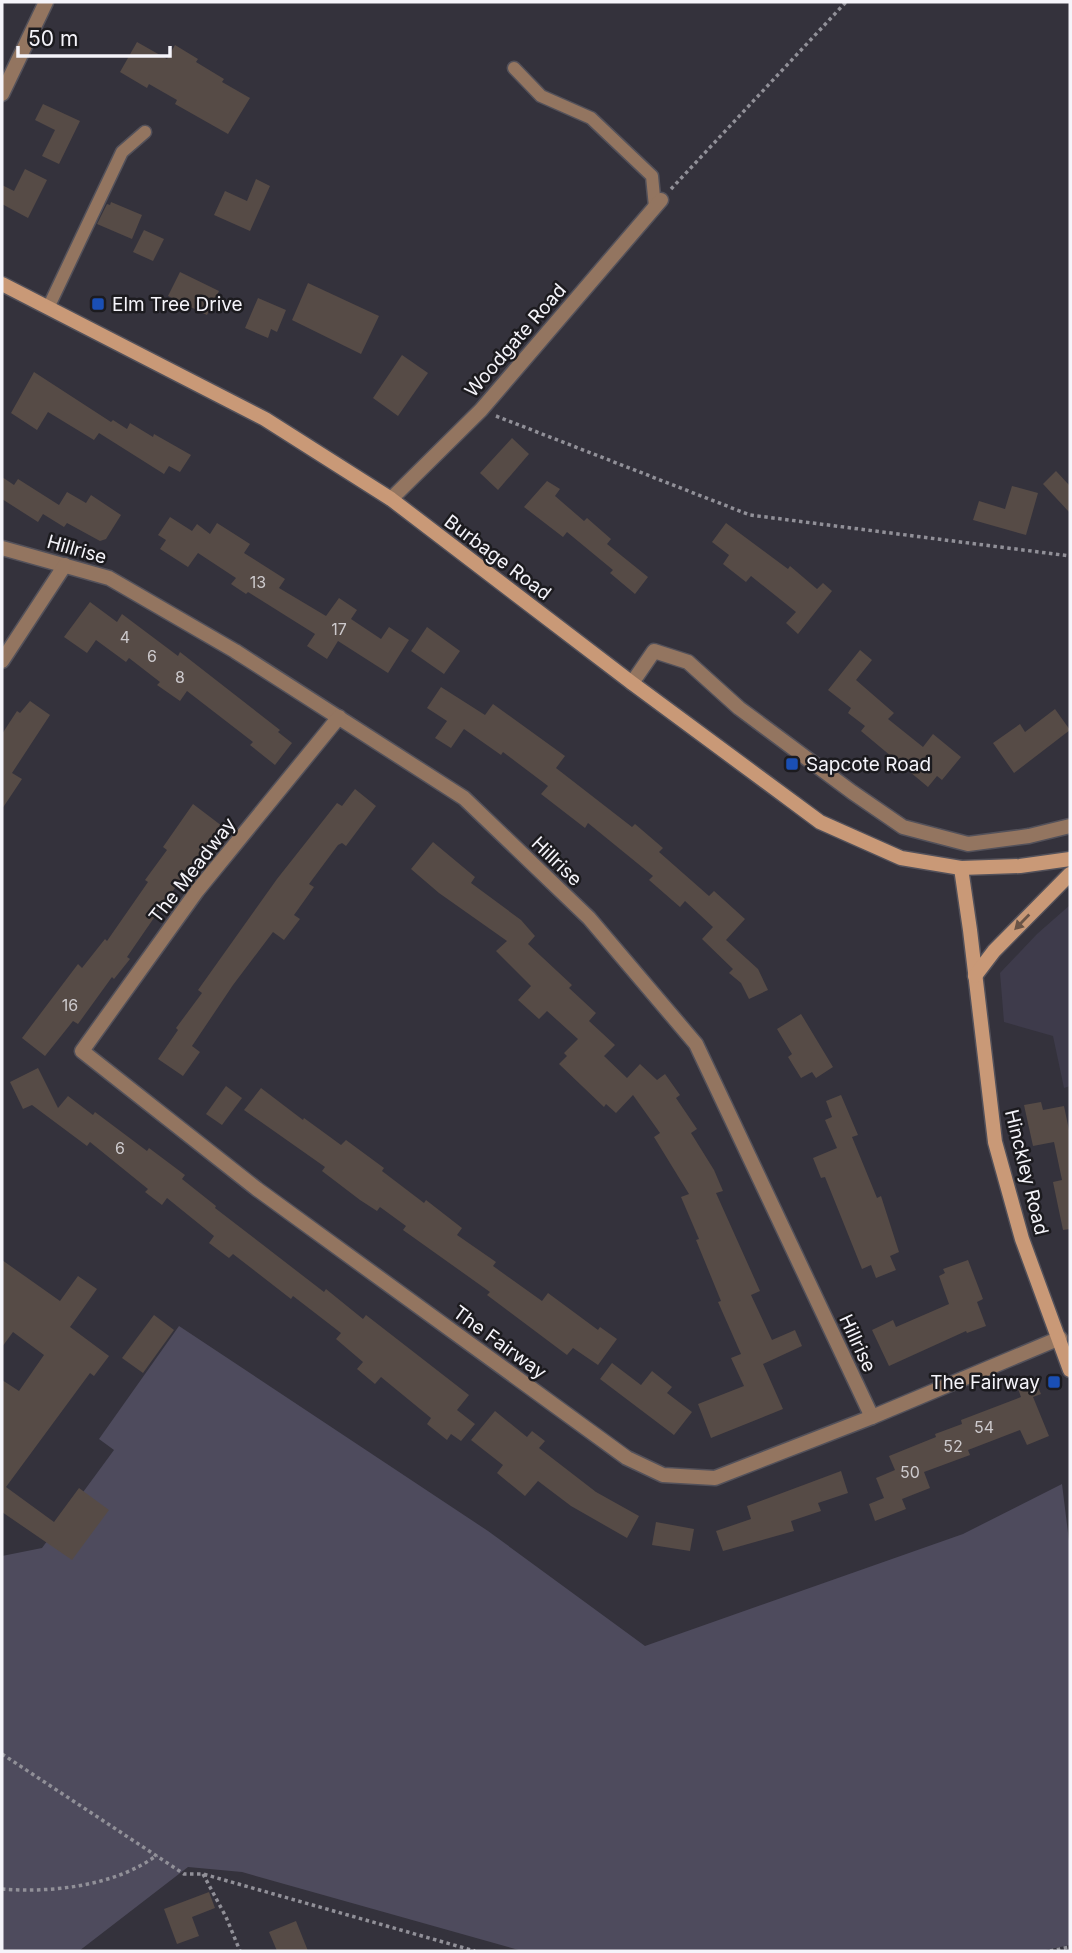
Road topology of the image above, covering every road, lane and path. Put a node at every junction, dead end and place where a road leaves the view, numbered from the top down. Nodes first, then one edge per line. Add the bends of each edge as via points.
1 (46, 2) edge
2 (846, 2) edge
3 (514, 68) dead end
4 (2, 94) edge
5 (145, 132) dead end
6 (658, 203) junction
7 (2, 284) edge
8 (48, 308) junction
9 (481, 410) junction
10 (391, 499) junction
11 (2, 548) edge
12 (1070, 556) edge
13 (65, 565) junction
14 (2, 661) edge
15 (632, 683) junction
16 (338, 718) junction
17 (1070, 825) edge
18 (1070, 859) edge
19 (961, 868) junction
20 (1070, 874) edge
21 (975, 976) junction
22 (82, 1051) joint
23 (1060, 1338) junction
24 (1070, 1370) edge
25 (872, 1417) junction
26 (2, 1754) edge
27 (156, 1856) junction
28 (203, 1874) junction
29 (2, 1889) edge
30 (1070, 1947) edge
31 (240, 1951) edge
32 (475, 1951) edge
33 (1050, 1951) edge

1 - 4 street
2 - 6 path
3 - 6 lane via 541,96 591,118 652,176
5 - 8 lane via 122,152
6 - 9 street, Woodgate Road
7 - 8 main road, Burbage Road
8 - 10 main road, Burbage Road via 265,419
9 - 10 street, Woodgate Road
9 - 12 path via 750,515
10 - 15 main road, Burbage Road
11 - 13 street, Hillrise
13 - 14 street
13 - 16 street, Hillrise via 109,578
15 - 17 street via 654,651 688,662 739,708 903,827 968,844
15 - 19 main road, Burbage Road via 820,822 901,858
16 - 22 street, The Meadway via 197,891
16 - 25 street, Hillrise via 464,798 589,918 696,1044
18 - 19 main road
19 - 21 main road, Hinckley Road
20 -> 21 main road
21 - 23 main road, Hinckley Road via 995,1142 1022,1239
22 - 25 street, The Fairway via 257,1189 626,1458 663,1475 715,1478
23 - 24 main road, Hinckley Road
23 - 25 street, The Fairway
26 - 27 path
27 - 28 path via 184,1874
27 - 29 path via 130,1871 87,1883
28 - 31 path
28 - 32 path
30 - 33 path

